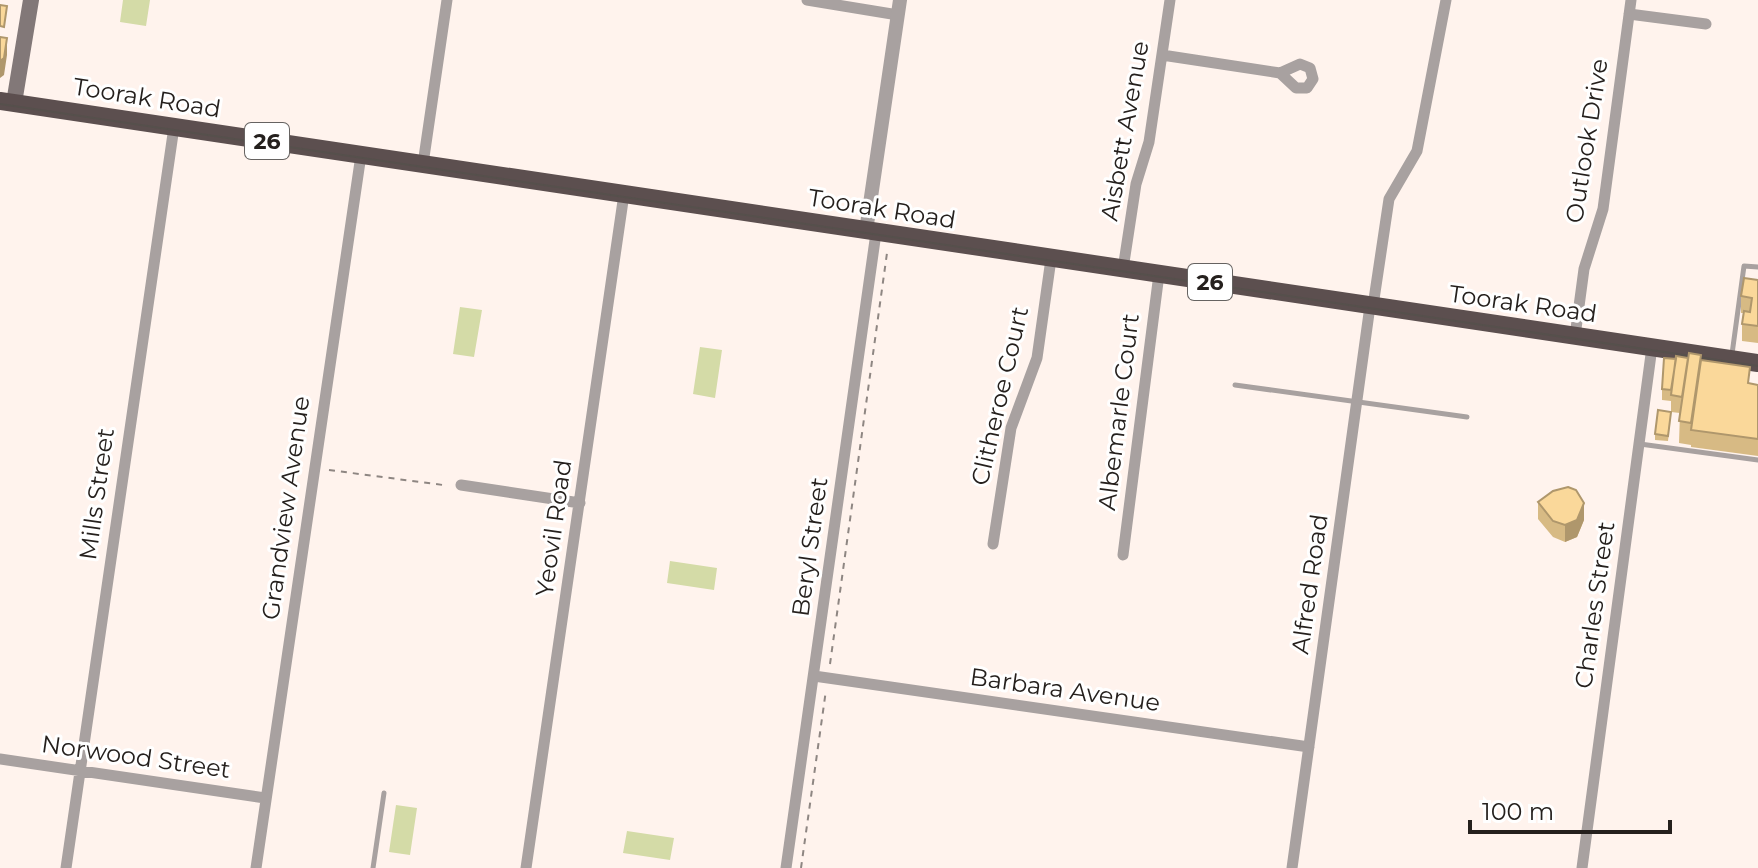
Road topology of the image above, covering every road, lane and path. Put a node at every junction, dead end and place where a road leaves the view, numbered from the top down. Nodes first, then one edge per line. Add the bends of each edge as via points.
1 (31, 0) edge
2 (447, 0) edge
3 (807, 0) edge
4 (1170, 0) edge
5 (1446, 0) edge
6 (1631, 0) edge
7 (899, 8) edge
8 (1629, 14) junction
9 (1706, 24) dead end
10 (1162, 55) junction
11 (1280, 73) dead end
12 (7, 102) edge
13 (174, 127) junction
14 (361, 155) junction
15 (423, 164) junction
16 (624, 194) junction
17 (871, 232) junction
18 (887, 253) dead end
19 (1051, 259) junction
20 (1758, 267) edge
21 (1123, 269) junction
22 (1159, 274) junction
23 (1372, 306) junction
24 (1575, 336) junction
25 (1652, 347) junction
26 (1731, 359) junction
27 (1758, 363) edge
28 (1235, 385) dead end
29 (1358, 402) junction
30 (1467, 417) dead end
31 (1639, 444) junction
32 (1758, 460) edge
33 (328, 470) dead end
34 (443, 485) dead end
35 (461, 485) dead end
36 (580, 503) junction
37 (993, 544) dead end
38 (1123, 555) dead end
39 (814, 676) junction
40 (828, 678) junction
41 (1309, 747) junction
42 (0, 759) edge
43 (79, 771) junction
44 (384, 793) dead end
45 (265, 798) junction
46 (66, 868) edge
47 (256, 868) edge
48 (373, 868) edge
49 (526, 868) edge
50 (786, 868) edge
51 (801, 868) edge
52 (1292, 868) edge
53 (1582, 868) edge

1 - 12 main road
2 - 15 street
3 - 7 street
4 - 10 street, Aisbett Avenue
5 - 23 street, Alfred Road via 1417,151 1389,199
6 - 8 street, Outlook Drive
7 - 17 street
8 - 9 street
8 - 24 street, Outlook Drive via 1603,209 1584,269
10 - 11 street
10 - 21 street, Aisbett Avenue
12 - 13 highway, Toorak Road / 26
13 - 14 highway, Toorak Road / 26
13 - 43 street, Mills Street
14 - 15 highway, Toorak Road / 26
14 - 45 street, Grandview Avenue
15 - 16 highway, Toorak Road / 26
16 - 17 highway, Toorak Road / 26
16 - 36 street, Yeovil Road
17 - 19 highway, Toorak Road / 26
17 - 39 street, Beryl Street
18 - 40 path
19 - 21 highway, Toorak Road / 26
19 - 37 street, Clitheroe Court via 1037,358 1013,417
20 - 26 lane via 1744,266
21 - 22 highway, Toorak Road / 26
22 - 23 highway, Toorak Road / 26
22 - 38 street, Albemarle Court
23 - 24 highway, Toorak Road / 26
23 - 29 street, Alfred Road
24 - 25 highway, Toorak Road / 26
25 - 26 highway, Toorak Road / 26
25 - 31 street, Charles Street
26 - 27 highway, Toorak Road / 26
28 - 29 lane
29 - 30 lane
29 - 41 street, Alfred Road
31 - 32 lane
31 - 53 street, Charles Street
33 - 34 path
35 - 36 street
36 - 49 street, Yeovil Road
39 - 40 street, Barbara Avenue
39 - 50 street, Beryl Street
40 - 41 street, Barbara Avenue
40 - 51 path
41 - 52 street, Alfred Road
42 - 43 street, Norwood Street
43 - 45 street, Norwood Street
43 - 46 street, Mills Street
44 - 48 lane
45 - 47 street, Grandview Avenue

